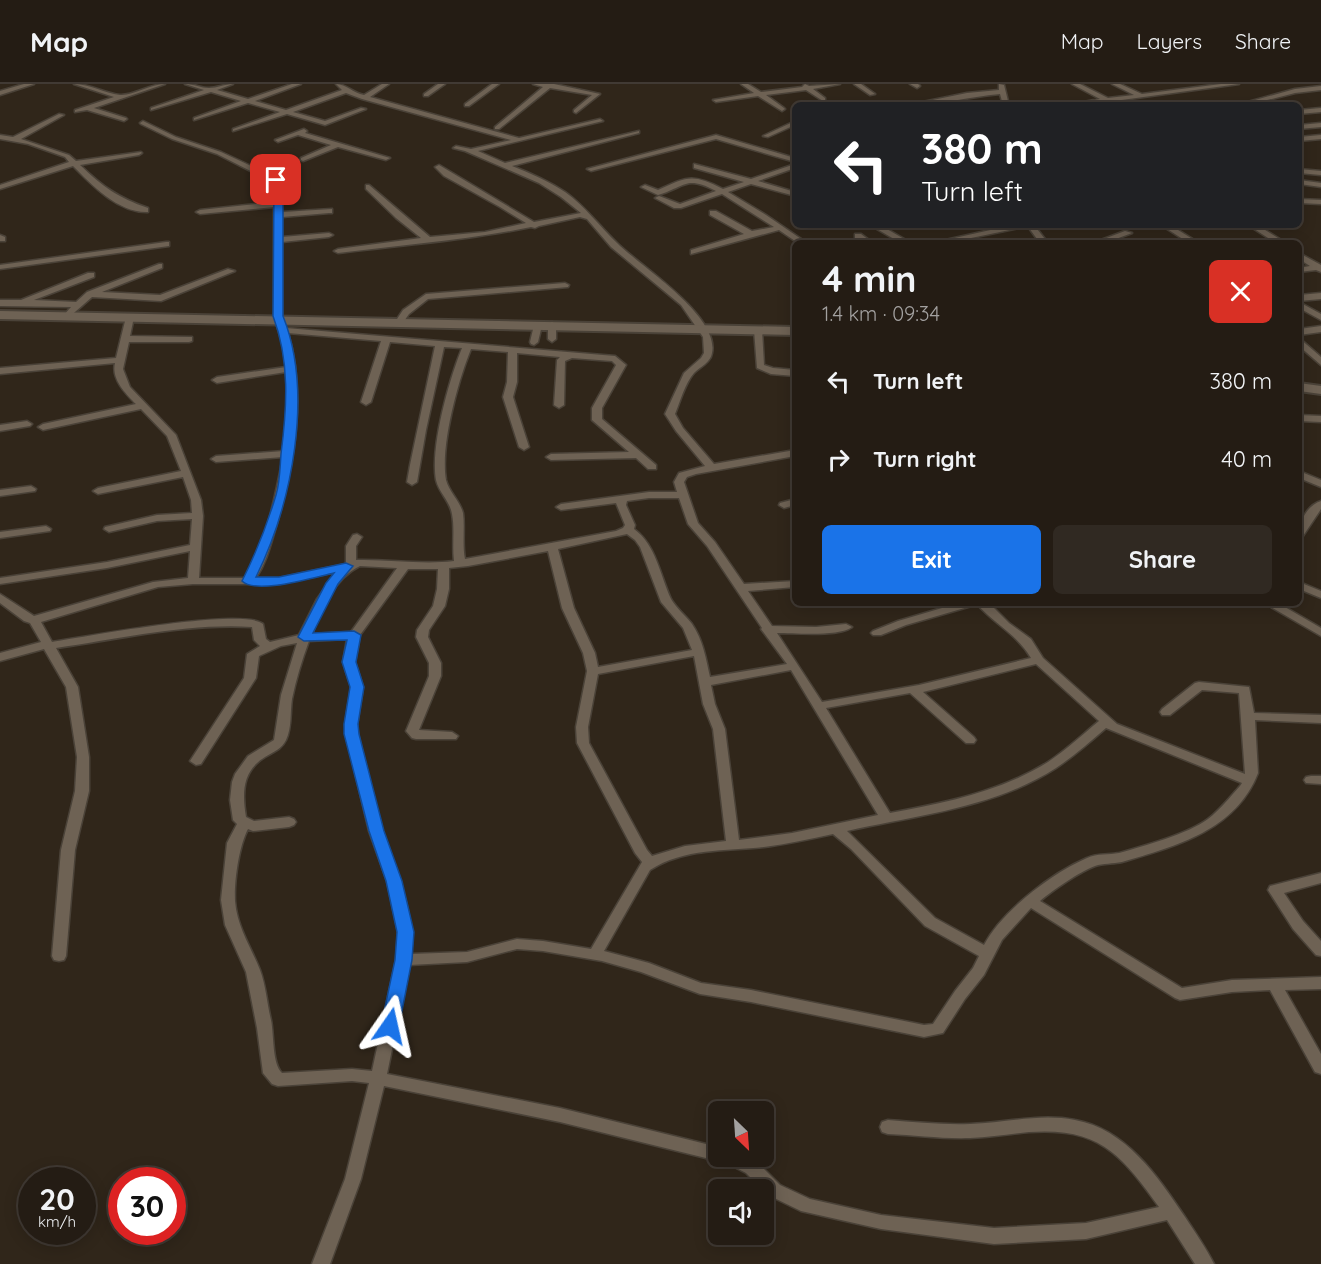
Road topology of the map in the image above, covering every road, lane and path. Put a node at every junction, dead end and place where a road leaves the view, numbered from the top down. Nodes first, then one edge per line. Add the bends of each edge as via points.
1 (31, 84) edge
2 (77, 84) edge
3 (162, 84) edge
4 (188, 84) edge
5 (231, 84) edge
6 (298, 84) edge
7 (339, 84) edge
8 (386, 84) edge
9 (442, 84) edge
10 (496, 84) edge
11 (536, 84) edge
12 (744, 84) edge
13 (837, 84) edge
14 (857, 84) edge
15 (1075, 84) edge
16 (1115, 84) edge
17 (1192, 84) edge
18 (1234, 84) edge
19 (1301, 84) edge
20 (549, 85) edge
21 (804, 86) edge
22 (1001, 88) edge
23 (1313, 88) junction
24 (1201, 89) junction
25 (1321, 89) edge
26 (210, 91) junction
27 (346, 91) junction
28 (0, 93) edge
29 (760, 94) junction
30 (872, 94) dead end
31 (426, 95) dead end
32 (1141, 96) junction
33 (121, 97) junction
34 (364, 98) junction
35 (823, 99) dead end
36 (716, 100) dead end
37 (1107, 100) junction
38 (247, 101) junction
39 (928, 102) edge
40 (1100, 102) edge
41 (1253, 102) edge
42 (467, 105) dead end
43 (87, 108) junction
44 (153, 109) dead end
45 (363, 109) dead end
46 (782, 109) dead end
47 (1321, 110) edge
48 (77, 111) dead end
49 (576, 111) dead end
50 (286, 112) junction
51 (1302, 112) edge
52 (61, 115) dead end
53 (124, 119) dead end
54 (196, 119) dead end
55 (600, 121) dead end
56 (143, 123) dead end
57 (325, 123) junction
58 (792, 124) edge
59 (1321, 125) edge
60 (1302, 127) edge
61 (497, 128) dead end
62 (235, 130) dead end
63 (637, 132) dead end
64 (298, 133) junction
65 (0, 136) edge
66 (766, 136) dead end
67 (1321, 136) edge
68 (15, 139) junction
69 (1302, 139) edge
70 (278, 140) dead end
71 (520, 140) junction
72 (338, 144) junction
73 (456, 148) dead end
74 (470, 151) junction
75 (139, 153) dead end
76 (386, 158) dead end
77 (303, 159) dead end
78 (792, 159) edge
79 (73, 163) junction
80 (506, 165) junction
81 (697, 166) dead end
82 (439, 167) dead end
83 (792, 167) edge
84 (591, 169) dead end
85 (1302, 171) edge
86 (775, 173) junction
87 (1321, 173) edge
88 (792, 177) edge
89 (753, 181) junction
90 (1302, 182) edge
91 (1319, 185) edge
92 (0, 187) edge
93 (369, 187) dead end
94 (645, 187) dead end
95 (723, 192) junction
96 (792, 193) edge
97 (1321, 193) edge
98 (659, 198) dead end
99 (1302, 201) edge
100 (1321, 202) edge
101 (277, 204) junction
102 (145, 210) dead end
103 (329, 211) dead end
104 (200, 212) dead end
105 (713, 213) dead end
106 (278, 215) junction
107 (590, 217) junction
108 (534, 226) junction
109 (780, 228) junction
110 (880, 228) edge
111 (1004, 228) edge
112 (1032, 228) edge
113 (1170, 228) edge
114 (1257, 228) edge
115 (1128, 233) dead end
116 (751, 234) junction
117 (329, 235) dead end
118 (858, 236) dead end
119 (428, 239) junction
120 (277, 240) junction
121 (798, 240) edge
122 (864, 240) edge
123 (902, 240) edge
124 (950, 240) edge
125 (1042, 240) edge
126 (1106, 240) edge
127 (1190, 240) edge
128 (1277, 240) edge
129 (166, 244) dead end
130 (338, 251) dead end
131 (694, 252) dead end
132 (1302, 257) edge
133 (159, 266) dead end
134 (0, 267) edge
135 (1319, 268) edge
136 (1302, 270) edge
137 (231, 271) dead end
138 (91, 275) dead end
139 (565, 285) dead end
140 (90, 294) junction
141 (1321, 296) edge
142 (1302, 298) edge
143 (0, 303) edge
144 (21, 303) junction
145 (79, 305) junction
146 (1302, 307) edge
147 (0, 315) edge
148 (67, 316) junction
149 (130, 317) junction
150 (1321, 317) edge
151 (399, 322) junction
152 (537, 325) junction
153 (552, 325) junction
154 (281, 326) junction
155 (702, 328) junction
156 (1321, 329) edge
157 (758, 330) junction
158 (792, 331) edge
159 (1310, 331) junction
160 (1302, 332) edge
161 (124, 339) junction
162 (189, 339) dead end
163 (552, 339) dead end
164 (1321, 339) edge
165 (386, 340) junction
166 (534, 342) dead end
167 (1302, 344) edge
168 (440, 345) junction
169 (467, 347) junction
170 (513, 350) junction
171 (571, 355) junction
172 (119, 360) junction
173 (1321, 362) edge
174 (291, 369) junction
175 (0, 371) edge
176 (792, 373) edge
177 (217, 380) dead end
178 (1302, 387) edge
179 (1321, 390) edge
180 (366, 402) dead end
181 (559, 405) dead end
182 (141, 406) junction
183 (1302, 418) edge
184 (1321, 419) edge
185 (27, 424) dead end
186 (43, 427) dead end
187 (0, 428) edge
188 (524, 447) dead end
189 (287, 454) junction
190 (792, 454) edge
191 (639, 455) junction
192 (551, 457) dead end
193 (216, 459) dead end
194 (652, 467) dead end
195 (712, 468) junction
196 (187, 473) junction
197 (1302, 475) edge
198 (412, 482) dead end
199 (1321, 484) edge
200 (31, 489) dead end
201 (98, 491) dead end
202 (0, 494) edge
203 (683, 495) junction
204 (622, 499) junction
205 (1321, 504) edge
206 (561, 507) dead end
207 (198, 516) junction
208 (1302, 528) edge
209 (46, 529) dead end
210 (109, 529) dead end
211 (628, 530) junction
212 (0, 535) edge
213 (357, 537) dead end
214 (194, 547) junction
215 (552, 547) junction
216 (462, 563) junction
217 (406, 564) junction
218 (349, 565) junction
219 (444, 567) junction
220 (0, 581) edge
221 (193, 581) junction
222 (248, 581) junction
223 (792, 584) edge
224 (1302, 586) edge
225 (741, 588) junction
226 (1319, 591) edge
227 (0, 597) edge
228 (960, 606) edge
229 (985, 606) edge
230 (1275, 606) edge
231 (13, 608) junction
232 (0, 612) edge
233 (34, 620) junction
234 (846, 627) dead end
235 (767, 629) junction
236 (877, 633) dead end
237 (1321, 633) edge
238 (354, 635) junction
239 (304, 637) junction
240 (48, 645) junction
241 (267, 646) junction
242 (699, 652) junction
243 (0, 657) edge
244 (1038, 660) junction
245 (794, 666) junction
246 (593, 671) junction
247 (705, 682) junction
248 (916, 688) junction
249 (818, 706) junction
250 (1166, 712) dead end
251 (1248, 716) junction
252 (1321, 719) edge
253 (1106, 722) junction
254 (452, 736) dead end
255 (970, 740) dead end
256 (195, 761) dead end
257 (1250, 781) junction
258 (886, 818) junction
259 (289, 822) dead end
260 (244, 824) junction
261 (836, 828) junction
262 (733, 846) junction
263 (650, 862) junction
264 (1321, 878) edge
265 (1030, 901) junction
266 (1321, 951) edge
267 (988, 954) junction
268 (595, 955) junction
269 (59, 956) dead end
270 (403, 960) junction
271 (1321, 983) edge
272 (1274, 984) junction
273 (1321, 1068) edge
274 (378, 1078) junction
275 (888, 1127) dead end
276 (708, 1152) edge
277 (750, 1167) edge
278 (1170, 1212) junction
279 (321, 1264) edge
280 (1205, 1264) edge

1 - 28 street
2 - 33 street
3 - 33 street
4 - 26 street
5 - 26 street
6 - 38 street
7 - 27 street
8 - 34 street
9 - 31 street
10 - 42 street
11 - 20 street
12 - 29 street
13 - 21 street
14 - 30 street
15 - 37 street
16 - 32 street
17 - 24 street
18 - 24 street
19 - 23 street
20 - 49 street via 597,94
20 - 61 street
21 - 29 street
21 - 35 street
22 - 39 street
23 - 25 street
23 - 41 street
24 - 32 street
26 - 38 street
26 - 44 street
27 - 34 street
27 - 50 street
29 - 36 street
29 - 46 street
32 - 37 street
33 - 43 street
34 - 71 street
37 - 40 street
38 - 50 street
38 - 54 street
43 - 48 street
43 - 53 street
45 - 57 street
47 - 51 street
50 - 57 street
50 - 62 street
52 - 68 street
55 - 71 street
56 - 101 street via 276,180
57 - 64 street
58 - 66 street
59 - 60 street
63 - 80 street
64 - 70 street
64 - 72 street
65 - 68 street
67 - 69 street
68 - 79 street via 55,151
71 - 74 street
72 - 76 street
72 - 77 street
73 - 74 street
74 - 80 street
75 - 79 street
78 - 84 street via 716,137
79 - 92 street
79 - 102 street via 101,189
80 - 107 street via 542,181
81 - 89 street
82 - 108 street
83 - 86 street
85 - 87 street
86 - 88 street
86 - 89 street
89 - 95 street
89 - 96 street
90 - 91 street
91 - 97 street
93 - 119 street
94 - 95 street via 658,193 690,180
95 - 98 street via 677,206
95 - 109 street
99 - 100 street
101 - 104 street
101 - 106 street
103 - 106 street
105 - 116 street
106 - 120 street
107 - 108 street via 580,215
107 - 155 street via 614,245 673,292
108 - 119 street
109 - 116 street
109 - 121 street
110 - 123 street
111 - 124 street
112 - 125 street
113 - 127 street
114 - 128 street
115 - 126 street
116 - 131 street
117 - 120 street
118 - 122 street
119 - 130 street
120 - 154 street
129 - 134 street
132 - 135 street
133 - 140 street
135 - 136 street
137 - 140 street via 161,298
138 - 144 street
139 - 151 street via 426,297 405,312
140 - 145 street
141 - 142 street
143 - 144 street
144 - 145 street
145 - 148 street
146 - 150 street
147 - 148 street
148 - 149 street
149 - 154 street
149 - 161 street
151 - 152 street
151 - 154 street
152 - 153 street
152 - 166 street
153 - 155 street
153 - 163 street
154 - 165 street
154 - 174 street
155 - 157 street
155 - 195 street via 708,353 689,373 670,414
156 - 159 street
157 - 158 street
157 - 176 street via 760,366
159 - 160 street
159 - 164 street
161 - 162 street
161 - 172 street
165 - 168 street
165 - 180 street
167 - 173 street
168 - 169 street
168 - 198 street via 416,444
169 - 170 street
169 - 216 street via 451,399 441,455 441,481 457,513 457,546
170 - 171 street
170 - 188 street via 508,397
171 - 181 street via 561,360
171 - 191 street via 620,362 595,413 597,420
172 - 175 street
172 - 182 street via 118,369 126,388
174 - 177 street
174 - 189 street
178 - 179 street
182 - 186 street
182 - 196 street via 171,435
183 - 184 street
185 - 187 street
189 - 193 street
189 - 222 street via 283,493 264,549
190 - 195 street
191 - 192 street
191 - 194 street
195 - 203 street via 683,476 679,482
196 - 201 street
196 - 207 street
197 - 199 street
200 - 202 street
203 - 204 street
203 - 225 street via 693,524
204 - 206 street
204 - 211 street
205 - 208 street
207 - 210 street via 157,518
207 - 214 street
209 - 212 street
211 - 215 street
211 - 242 street via 645,548 667,602 688,627
213 - 218 street via 351,546
214 - 220 street
214 - 221 street
215 - 216 street
215 - 246 street via 568,608
216 - 219 street
217 - 218 street
217 - 219 street
217 - 238 street
218 - 222 street via 279,581
218 - 239 street via 332,583
219 - 254 street via 439,606 422,638 435,663 435,676 412,731 416,735
221 - 222 street
221 - 233 street via 140,588
223 - 225 street
224 - 226 street
225 - 235 street
227 - 231 street
228 - 236 street
229 - 244 street via 1027,641
230 - 237 street
231 - 232 street
231 - 233 street
233 - 240 street
234 - 235 street
235 - 245 street
238 - 239 street
238 - 270 street via 349,662 357,687 351,734 402,911
239 - 241 street
239 - 260 street via 287,693 281,739 240,771 237,808
240 - 241 street via 224,622 256,624 260,640
240 - 243 street
240 - 269 street via 72,687 83,757 82,791 68,850
241 - 256 street via 254,654 250,678
242 - 246 street
242 - 247 street
244 - 248 street
244 - 253 street
245 - 247 street
245 - 249 street
246 - 263 street via 582,727 583,743
247 - 262 street via 719,729
248 - 249 street
248 - 255 street via 917,694
249 - 258 street
250 - 251 street via 1196,687 1205,685 1245,690
251 - 252 street
251 - 257 street
253 - 257 street
253 - 258 street via 1071,752 1014,787
257 - 265 street via 1213,822 1189,835 1118,858 1092,861
258 - 261 street
259 - 260 street
260 - 274 street via 234,843 228,900 236,939 253,972 271,1072 278,1080
261 - 262 street
261 - 267 street via 930,922
262 - 263 street via 695,850
263 - 268 street
264 - 266 street via 1275,890
265 - 267 street via 996,937
265 - 272 street via 1180,994
267 - 268 street via 938,1029 924,1031 700,988 644,967
268 - 270 street via 517,944 467,957
270 - 274 street
271 - 272 street
272 - 273 street
274 - 276 street via 560,1115
274 - 279 street via 353,1179
275 - 278 street via 968,1131 1065,1124 1092,1130 1134,1161
277 - 278 street via 774,1190 807,1206 881,1222 994,1236 1086,1231
278 - 280 street

